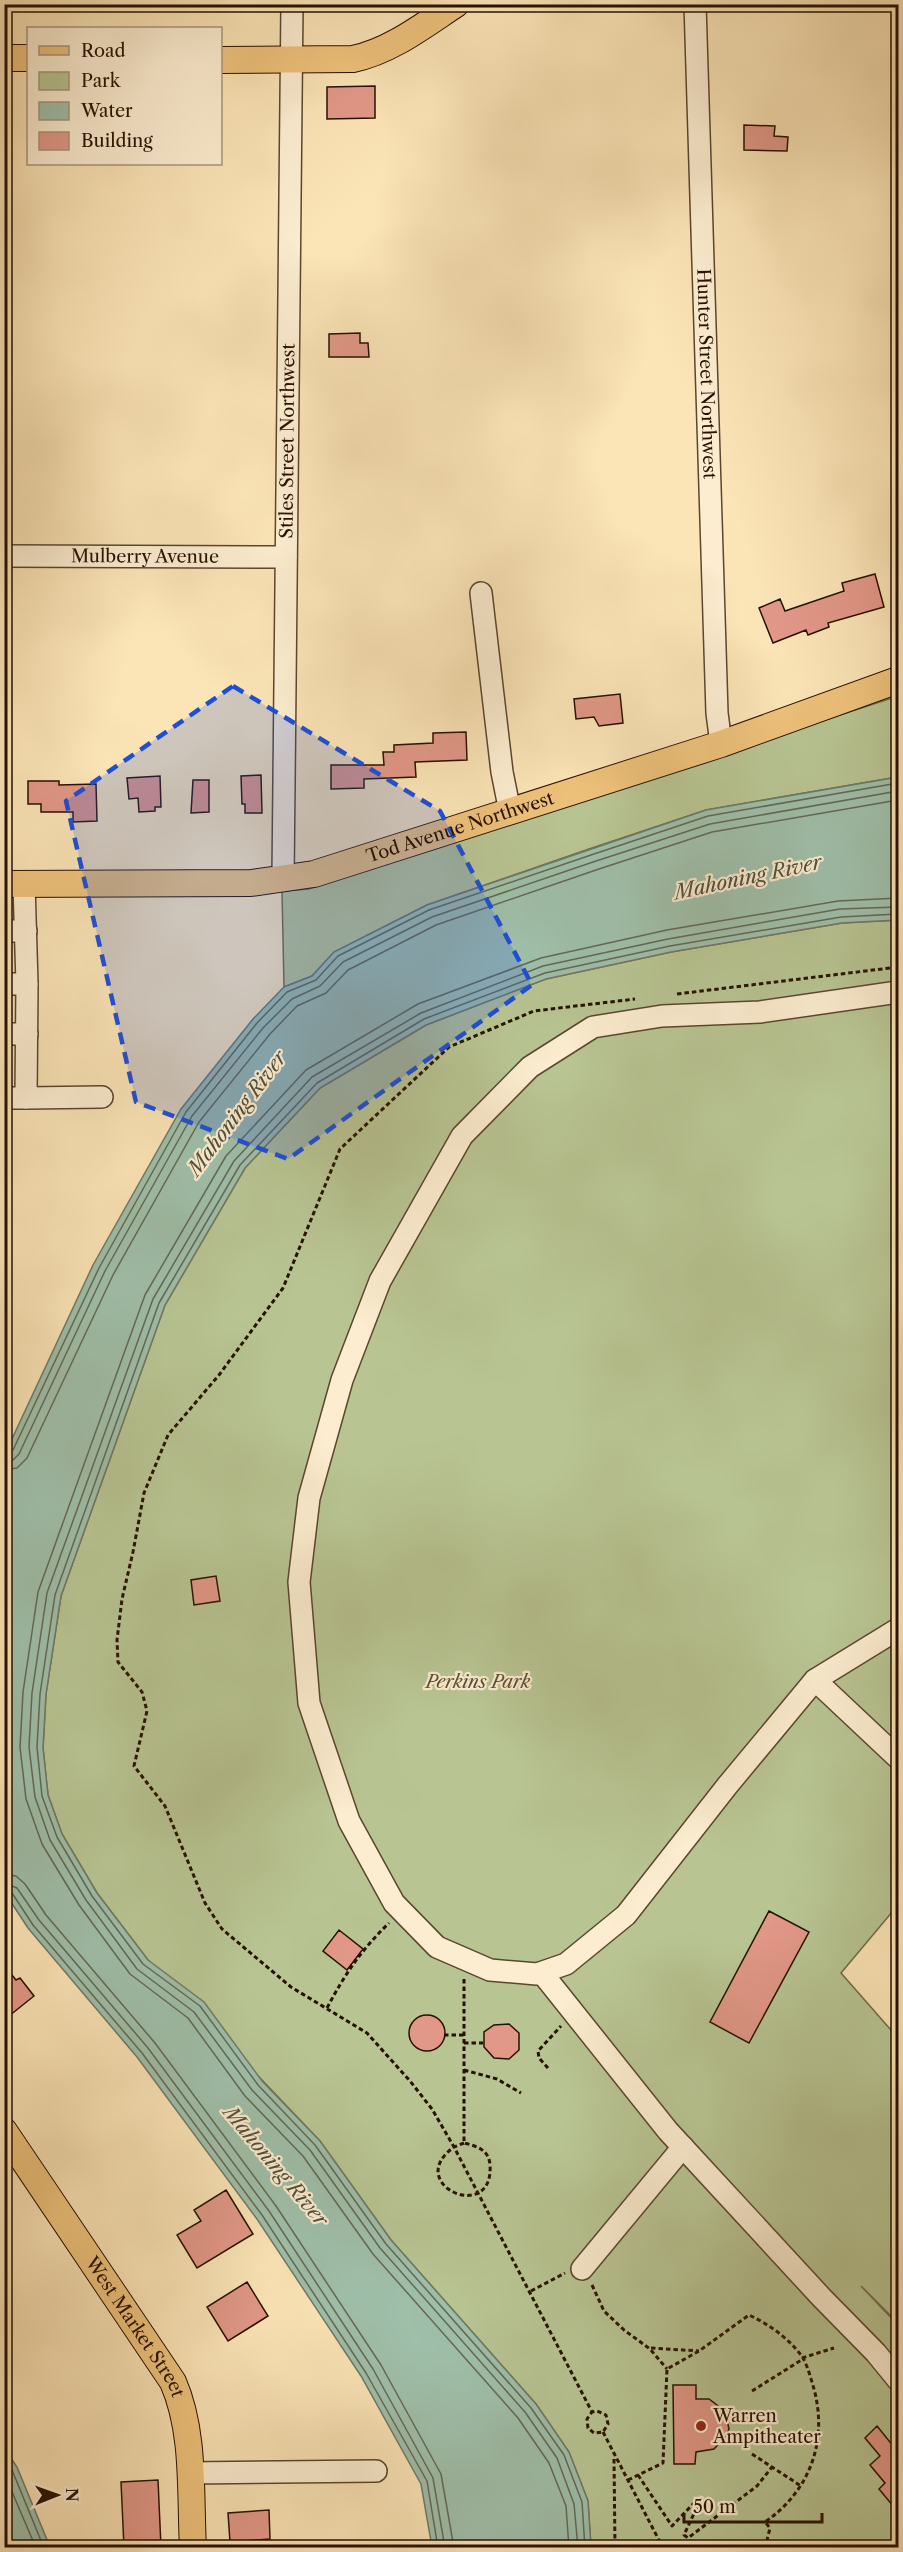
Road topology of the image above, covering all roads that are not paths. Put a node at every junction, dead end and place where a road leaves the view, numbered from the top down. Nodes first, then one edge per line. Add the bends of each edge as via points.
1 (292, 4) edge
2 (456, 4) edge
3 (695, 4) edge
4 (4, 58) edge
5 (27, 58) edge
6 (222, 60) edge
7 (290, 60) junction
8 (4, 556) edge
9 (286, 557) junction
10 (482, 593) dead end
11 (898, 680) edge
12 (721, 744) junction
13 (510, 812) junction
14 (283, 879) junction
15 (14, 884) edge
16 (4, 931) edge
17 (26, 931) junction
18 (4, 984) edge
19 (27, 984) junction
20 (898, 992) edge
21 (4, 1034) edge
22 (27, 1034) junction
23 (102, 1097) dead end
24 (4, 1098) edge
25 (26, 1098) junction
26 (898, 1629) edge
27 (815, 1680) junction
28 (898, 1758) edge
29 (542, 1972) junction
30 (4, 2131) edge
31 (683, 2147) junction
32 (582, 2269) road end
33 (898, 2380) edge
34 (376, 2471) dead end
35 (189, 2473) junction
36 (193, 2547) edge

1 - 7 street, Stiles Street Northwest
2 - 7 main road via 368,56
3 - 12 street, Hunter Street Northwest
4 - 5 main road
6 - 7 main road
7 - 9 street, Stiles Street Northwest
8 - 9 street, Mulberry Avenue
9 - 14 street, Stiles Street Northwest
10 - 13 street
11 - 12 main road, Tod Avenue Northwest
12 - 13 main road, Tod Avenue Northwest
13 - 14 main road, Tod Avenue Northwest via 314,874
14 - 15 main road, Tod Avenue Northwest via 251,884
15 - 17 street
16 - 17 street
17 - 19 street
18 - 19 street
19 - 22 street
20 - 29 street via 760,1012 662,1016 593,1027 530,1067 462,1136 380,1281 342,1380 309,1498 299,1582 309,1703 349,1821 394,1903 437,1947 464,1960 490,1970
21 - 22 street
22 - 25 street
23 - 25 street
24 - 25 street
26 - 27 street
27 - 28 street
27 - 29 street via 626,1915 566,1964
29 - 31 street
30 - 35 main road, West Market Street via 173,2382 187,2424
31 - 32 street
31 - 33 street
34 - 35 street
35 - 36 main road, West Market Street

